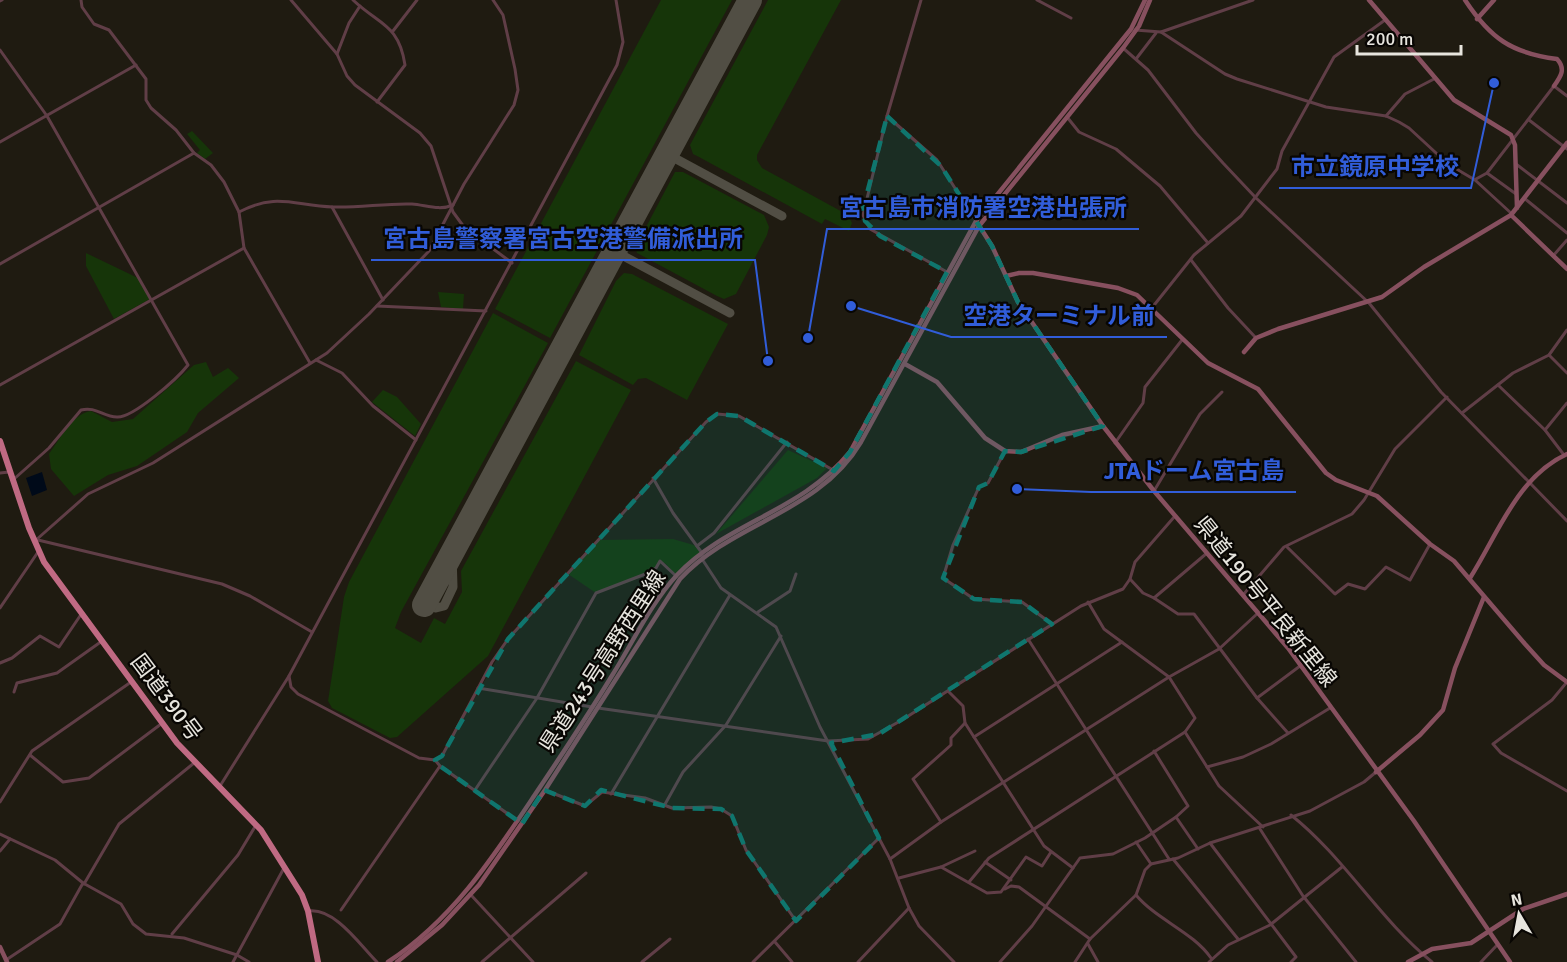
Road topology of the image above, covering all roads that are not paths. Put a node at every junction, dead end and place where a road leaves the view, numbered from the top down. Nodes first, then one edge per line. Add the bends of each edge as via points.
1 (81, 0) edge
2 (291, 0) edge
3 (354, 0) edge
4 (417, 0) edge
5 (493, 0) edge
6 (616, 0) edge
7 (921, 0) edge
8 (1037, 0) edge
9 (1144, 0) edge
10 (1150, 0) edge
11 (1253, 0) edge
12 (1369, 0) edge
13 (1465, 0) edge
14 (1494, 0) edge
15 (360, 6) junction
16 (1071, 18) dead end
17 (1477, 19) junction
18 (1385, 20) junction
19 (1133, 30) junction
20 (393, 31) junction
21 (1161, 32) junction
22 (1156, 33) junction
23 (1123, 48) junction
24 (0, 50) edge
25 (337, 54) junction
26 (1136, 58) junction
27 (136, 65) junction
28 (1565, 69) edge
29 (1434, 79) junction
30 (1554, 86) junction
31 (1567, 96) edge
32 (1311, 100) junction
33 (377, 102) junction
34 (47, 116) junction
35 (887, 116) junction
36 (1386, 116) junction
37 (1067, 117) junction
38 (1529, 120) junction
39 (1513, 139) junction
40 (0, 142) edge
41 (1566, 146) edge
42 (194, 153) junction
43 (1515, 164) junction
44 (1487, 173) junction
45 (1475, 180) junction
46 (1537, 181) junction
47 (1516, 194) junction
48 (1256, 198) junction
49 (1524, 198) junction
50 (1567, 203) edge
51 (453, 204) junction
52 (99, 207) junction
53 (332, 207) junction
54 (1517, 208) junction
55 (239, 212) junction
56 (1511, 215) junction
57 (977, 224) junction
58 (1567, 233) edge
59 (1567, 240) edge
60 (1208, 243) junction
61 (244, 248) junction
62 (1553, 256) junction
63 (1191, 260) junction
64 (512, 263) junction
65 (0, 264) edge
66 (1567, 270) edge
67 (947, 272) junction
68 (1006, 276) junction
69 (151, 300) junction
70 (383, 300) junction
71 (1369, 303) junction
72 (377, 306) junction
73 (1151, 309) junction
74 (486, 311) junction
75 (1567, 330) edge
76 (1256, 338) junction
77 (1182, 340) junction
78 (1244, 352) dead end
79 (1549, 355) junction
80 (316, 360) junction
81 (310, 364) junction
82 (905, 364) junction
83 (1567, 373) edge
84 (0, 385) edge
85 (1498, 385) junction
86 (1222, 392) dead end
87 (1447, 397) junction
88 (1567, 405) edge
89 (1462, 413) junction
90 (1103, 426) junction
91 (1545, 430) junction
92 (416, 440) junction
93 (0, 441) edge
94 (787, 442) junction
95 (1115, 443) junction
96 (1005, 451) junction
97 (1566, 454) edge
98 (834, 471) junction
99 (9, 472) junction
100 (0, 473) edge
101 (653, 478) junction
102 (13, 480) junction
103 (1530, 482) junction
104 (1154, 491) junction
105 (1370, 491) junction
106 (1175, 516) junction
107 (1567, 521) edge
108 (34, 542) junction
109 (1430, 544) junction
110 (697, 546) junction
111 (1287, 547) junction
112 (39, 550) junction
113 (702, 553) junction
114 (1207, 553) junction
115 (702, 559) junction
116 (795, 574) dead end
117 (676, 576) junction
118 (1470, 578) junction
119 (1130, 579) junction
120 (730, 595) junction
121 (1243, 595) junction
122 (1484, 597) junction
123 (1154, 598) junction
124 (1088, 602) junction
125 (0, 608) edge
126 (758, 612) junction
127 (82, 613) junction
128 (1258, 613) junction
129 (1052, 624) junction
130 (312, 632) junction
131 (780, 636) junction
132 (1028, 639) junction
133 (102, 641) junction
134 (1122, 642) junction
135 (1219, 649) junction
136 (0, 663) edge
137 (1300, 666) junction
138 (289, 675) junction
139 (1169, 676) junction
140 (132, 682) junction
141 (1567, 682) edge
142 (1057, 685) junction
143 (478, 688) junction
144 (948, 691) junction
145 (14, 692) dead end
146 (537, 698) junction
147 (1257, 698) junction
148 (595, 708) junction
149 (1330, 708) junction
150 (658, 716) junction
151 (162, 723) junction
152 (965, 723) junction
153 (726, 725) junction
154 (1086, 729) junction
155 (1185, 732) junction
156 (1288, 733) junction
157 (974, 737) junction
158 (828, 741) junction
159 (1154, 751) junction
160 (30, 755) junction
161 (435, 760) junction
162 (195, 763) junction
163 (440, 766) junction
164 (1207, 767) junction
165 (1376, 772) junction
166 (1116, 776) junction
167 (1002, 784) junction
168 (220, 786) junction
169 (475, 790) junction
170 (545, 790) junction
171 (1567, 791) edge
172 (610, 794) junction
173 (0, 802) edge
174 (664, 806) junction
175 (1291, 815) junction
176 (1176, 817) junction
177 (520, 822) junction
178 (941, 822) junction
179 (256, 824) junction
180 (1033, 828) junction
181 (1262, 828) junction
182 (1153, 832) junction
183 (0, 834) edge
184 (879, 838) junction
185 (10, 839) junction
186 (1136, 842) junction
187 (1210, 843) junction
188 (1198, 849) junction
189 (0, 851) edge
190 (975, 851) dead end
191 (1051, 852) junction
192 (890, 859) junction
193 (1171, 859) junction
194 (985, 862) junction
195 (1150, 864) junction
196 (285, 867) junction
197 (941, 867) junction
198 (1342, 867) junction
199 (1073, 868) junction
200 (586, 873) dead end
201 (899, 878) junction
202 (1011, 880) junction
203 (969, 882) junction
204 (83, 884) junction
205 (1001, 892) junction
206 (1567, 894) edge
207 (471, 895) junction
208 (1136, 895) junction
209 (1303, 896) junction
210 (909, 908) junction
211 (1046, 908) junction
212 (341, 910) dead end
213 (308, 911) junction
214 (796, 921) junction
215 (1270, 925) junction
216 (1490, 932) junction
217 (172, 935) junction
218 (511, 937) junction
219 (669, 939) dead end
220 (1238, 939) junction
221 (775, 942) junction
222 (1089, 942) junction
223 (1498, 944) junction
224 (0, 947) edge
225 (1421, 953) junction
226 (237, 955) junction
227 (1211, 958) junction
228 (6, 961) edge
229 (233, 962) edge
230 (249, 962) edge
231 (318, 962) edge
232 (377, 962) edge
233 (388, 962) edge
234 (397, 962) edge
235 (483, 962) edge
236 (533, 962) edge
237 (642, 962) edge
238 (753, 962) edge
239 (792, 962) edge
240 (858, 962) edge
241 (954, 962) edge
242 (1000, 962) edge
243 (1075, 962) edge
244 (1098, 962) edge
245 (1209, 962) edge
246 (1291, 962) edge
247 (1356, 962) edge
248 (1408, 962) edge
249 (1432, 962) edge
250 (1481, 962) edge
251 (1510, 962) edge

1 - 27 street via 94,24 109,30
2 - 25 street
3 - 15 street
4 - 20 street
5 - 51 street via 503,15 518,90 514,105
6 - 64 street via 623,42 617,65
7 - 35 street
8 - 16 street
9 - 19 main road
10 - 19 main road
11 - 21 street
12 - 18 main road
13 - 17 main road
14 - 17 main road
15 - 20 street
15 - 25 street
17 - 28 main road via 1506,45 1557,59
18 - 29 main road
18 - 32 street via 1334,57
19 - 22 street
19 - 23 main road
19 - 57 main road
20 - 33 street via 405,65
21 - 22 street
21 - 32 street via 1225,74
22 - 26 street
23 - 26 street
23 - 37 main road
24 - 34 street
25 - 33 street via 347,76
26 - 48 street via 1196,133
27 - 34 street
27 - 42 street via 146,79 147,103
28 - 30 main road
29 - 36 street via 1405,94
29 - 39 main road via 1454,100
30 - 31 street
30 - 38 street
32 - 36 street via 1341,111
32 - 48 street via 1282,151 1280,165
33 - 51 street via 420,133 431,146
34 - 40 street
34 - 52 street
35 - 57 street via 936,160
35 - 67 street via 863,210 865,221 880,236
36 - 45 street via 1409,128 1448,164
37 - 57 main road
37 - 60 street via 1079,132 1116,149 1160,186
38 - 39 street
38 - 41 street
39 - 43 main road
39 - 44 street
41 - 46 main road
42 - 52 street
42 - 55 street via 219,174
43 - 46 street
43 - 47 main road
44 - 45 street
44 - 47 street
45 - 56 street
46 - 49 main road
46 - 50 street
47 - 54 main road
48 - 60 street via 1236,221
48 - 71 street
49 - 54 main road
49 - 58 street
51 - 53 street via 436,208 413,204
51 - 64 street via 453,212 464,227
51 - 70 street via 429,251
52 - 65 street
52 - 69 street
53 - 55 street via 285,200 255,204
53 - 70 street
54 - 56 main road
55 - 61 street
56 - 62 main road
56 - 71 main road
57 - 67 main road, 県道243号高野西里線
57 - 68 main road, 県道190号平良新里線
57 - 82 main road, 県道243号高野西里線
59 - 62 street
60 - 63 street
61 - 69 street
61 - 81 street
62 - 66 main road
63 - 73 street
63 - 76 street
64 - 74 street
67 - 98 main road, 県道243号高野西里線 via 859,437
68 - 73 main road via 1033,273 1118,288 1137,295
68 - 90 main road, 県道190号平良新里線 via 1024,312
69 - 84 street
69 - 102 street via 187,367 130,416 114,417 91,408 81,410 49,448
70 - 72 street
71 - 76 main road via 1296,322
71 - 87 street
72 - 74 street
72 - 80 street
73 - 77 main road
74 - 92 street
75 - 79 street
76 - 78 main road
77 - 95 street via 1145,387 1143,403
77 - 105 main road via 1208,363 1258,389 1326,472 1336,480
79 - 83 street
79 - 85 street
80 - 81 street
80 - 92 street via 342,374
81 - 108 street via 153,463 88,494
82 - 96 main road via 937,382 985,438
82 - 115 main road, 県道243号高野西里線 via 854,453 832,480
85 - 89 street
85 - 91 street
86 - 104 street via 1200,414
87 - 89 street
87 - 105 street via 1395,449
88 - 91 street
89 - 103 street
90 - 95 main road, 県道190号平良新里線
90 - 96 main road via 1062,435 1021,452
91 - 97 street
92 - 130 street
93 - 99 highway, 国道390号
94 - 98 street
94 - 101 street via 739,416 717,414
94 - 110 street via 714,533
95 - 104 main road, 県道190号平良新里線
96 - 129 street via 988,483 979,488 943,578 974,599 1022,602
97 - 103 main road
98 - 113 main road, 県道243号高野西里線 via 806,494
99 - 100 street
99 - 102 highway, 国道390号
101 - 110 street
101 - 143 street via 508,639
102 - 108 highway, 国道390号
103 - 107 street
103 - 118 main road via 1503,519
104 - 106 main road, 県道190号平良新里線
105 - 109 main road
105 - 111 street via 1346,519
106 - 114 main road, 県道190号平良新里線
106 - 119 street via 1135,562
108 - 112 highway, 国道390号
108 - 130 street via 40,540 222,584
109 - 111 street via 1410,580 1386,567 1365,590 1348,584 1335,594
109 - 118 main road
110 - 113 street
111 - 121 street
112 - 125 street
112 - 127 highway, 国道390号
113 - 115 street
113 - 117 main road, 県道243号高野西里線
114 - 121 main road, 県道190号平良新里線
114 - 123 street
115 - 120 street
115 - 148 main road, 県道243号高野西里線 via 671,590
116 - 126 street via 790,591
117 - 146 street via 660,561 648,573 596,593
117 - 148 main road, 県道243号高野西里線
118 - 122 main road
119 - 123 street
119 - 124 street via 1123,589
120 - 126 street
120 - 150 street
121 - 128 main road, 県道190号平良新里線
122 - 141 main road via 1538,658
122 - 165 main road via 1455,668 1443,710
123 - 135 street via 1178,614 1194,615
124 - 129 street
124 - 134 street via 1104,629
126 - 131 street via 772,622
127 - 133 highway, 国道390号
127 - 136 street via 59,647 40,636
128 - 135 street
128 - 137 main road, 県道190号平良新里線
129 - 132 street
130 - 138 street
131 - 153 street
131 - 158 street
132 - 142 street
132 - 144 street
133 - 140 highway, 国道390号
133 - 145 street via 57,674 17,683
134 - 139 street
134 - 142 street
135 - 139 street
135 - 147 street
137 - 147 street
137 - 149 main road, 県道190号平良新里線
138 - 161 street via 291,687 298,694 419,758
138 - 168 street
139 - 154 street
139 - 155 street via 1195,718
140 - 151 highway, 国道390号
140 - 160 street
141 - 171 street via 1552,700 1493,744 1501,753
142 - 154 street
142 - 157 street
143 - 146 street
143 - 161 street via 442,756
144 - 152 street via 963,706
144 - 158 street via 879,734 857,741
146 - 148 street
146 - 169 street
147 - 156 street
148 - 150 street
148 - 170 main road, 県道243号高野西里線
148 - 177 main road, 県道243号高野西里線
149 - 156 street
149 - 165 main road, 県道190号平良新里線
150 - 153 street
150 - 172 street
151 - 160 street via 89,777 63,782
151 - 162 highway, 国道390号
152 - 157 street
152 - 178 street via 951,738 951,745 913,779
153 - 158 street
153 - 174 street via 683,772
154 - 166 street
154 - 167 street
155 - 159 street
155 - 164 street
156 - 164 street via 1243,757
157 - 167 street
158 - 184 street
159 - 166 street
159 - 176 street via 1188,806
160 - 173 street
161 - 163 street
162 - 168 highway, 国道390号
162 - 204 street via 119,824
163 - 169 street
163 - 212 street
164 - 181 street via 1219,786
165 - 175 street via 1324,805
165 - 216 main road, 県道190号平良新里線
166 - 180 street
166 - 182 street
167 - 178 street
167 - 180 street
168 - 179 highway, 国道390号
169 - 177 street
170 - 172 street via 585,806 602,792
170 - 177 main road, 県道243号高野西里線
172 - 174 street via 645,798
174 - 214 street via 711,807 732,816 746,850
175 - 181 street
175 - 198 street via 1314,834
176 - 182 street
176 - 188 street
177 - 207 main road, 県道243号高野西里線
177 - 233 main road, 県道243号高野西里線 via 467,892 424,936
178 - 192 street
179 - 196 highway, 国道390号
179 - 217 street via 238,855
180 - 191 street
180 - 194 street
181 - 187 street
181 - 209 street
182 - 186 street
182 - 193 street
183 - 185 street
184 - 192 street
184 - 214 street
185 - 189 street
185 - 204 street via 55,860
186 - 195 street
186 - 199 street via 1104,856 1080,858
187 - 188 street
187 - 215 street
188 - 193 street
190 - 197 street
191 - 199 street
191 - 202 street via 1042,866 1026,857
192 - 201 street
193 - 195 street
193 - 220 street
194 - 202 street
194 - 203 street
195 - 208 street
196 - 213 highway, 国道390号
196 - 226 street
197 - 201 street
197 - 203 street
198 - 209 street
198 - 225 street
199 - 211 street
200 - 218 street
201 - 210 street
202 - 205 street
203 - 205 street via 987,892
204 - 217 street via 121,904 146,934
204 - 228 street via 60,924
205 - 211 street via 1018,887
206 - 216 main road via 1523,909
207 - 218 street
207 - 234 main road, 県道243号高野西里線 via 435,932
208 - 222 street
208 - 227 street
209 - 215 street
209 - 247 street
210 - 240 street
210 - 241 street via 920,926
211 - 222 street
211 - 242 street
213 - 231 highway, 国道390号
213 - 232 street via 318,910 331,917
214 - 221 street
215 - 220 street
215 - 246 street via 1296,957
216 - 223 main road, 県道190号平良新里線
216 - 225 main road via 1471,943
217 - 226 street
218 - 235 street
218 - 236 street
219 - 237 street
220 - 227 street
221 - 238 street
221 - 239 street
222 - 243 street
222 - 244 street
223 - 250 street
223 - 251 main road, 県道190号平良新里線
224 - 228 main road
225 - 248 main road
225 - 249 street
226 - 229 street
226 - 230 street
227 - 245 street

